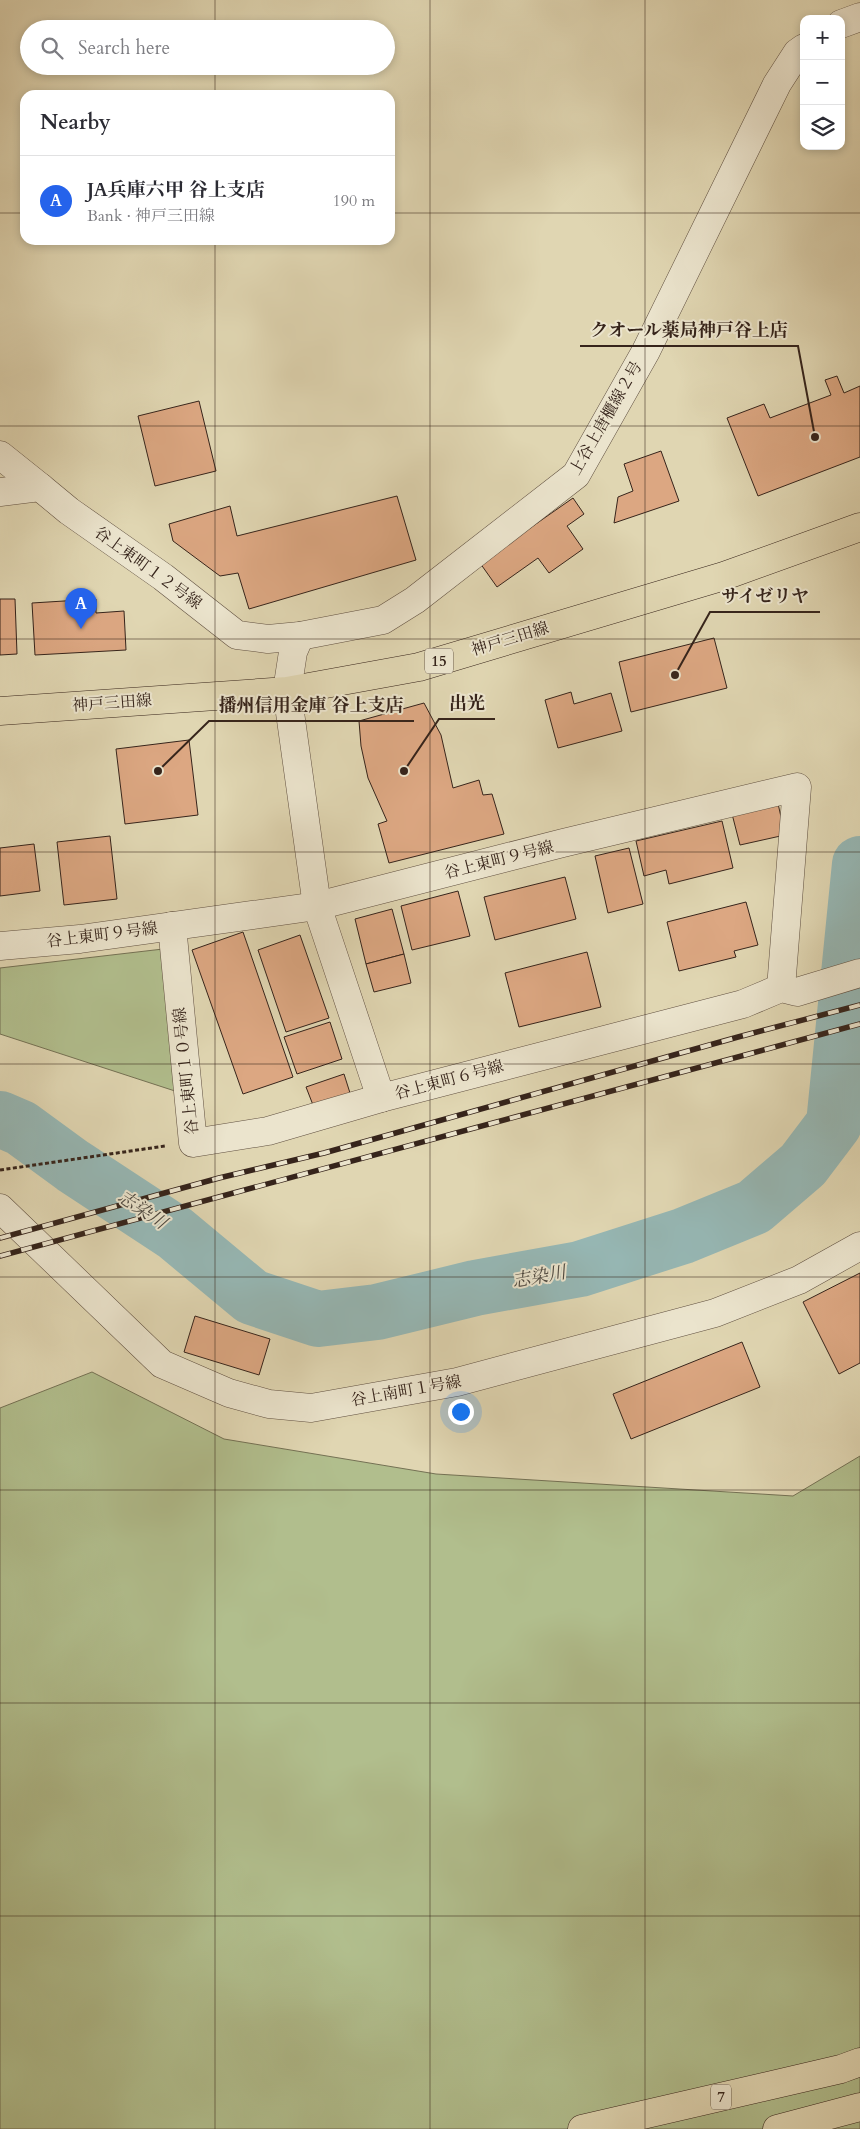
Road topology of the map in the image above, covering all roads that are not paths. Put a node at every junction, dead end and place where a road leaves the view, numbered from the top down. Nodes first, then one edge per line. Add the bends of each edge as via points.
1 (860, 17) edge
2 (845, 23) edge
3 (800, 51) edge
4 (0, 455) edge
5 (40, 487) junction
6 (0, 492) edge
7 (860, 527) edge
8 (300, 636) junction
9 (287, 691) junction
10 (0, 711) edge
11 (317, 906) junction
12 (172, 926) junction
13 (0, 946) edge
14 (860, 974) edge
15 (781, 988) junction
16 (381, 1098) junction
17 (0, 1208) edge
18 (860, 1246) edge
19 (860, 2062) edge
20 (860, 2107) edge
21 (582, 2129) edge
22 (777, 2129) edge

1 - 2 street
3 - 8 street, 上谷上唐櫃線２号 via 777,84 646,351 576,475 415,600 383,620
4 - 5 street, 谷上東町１２号線
5 - 6 street
5 - 8 street, 谷上東町１２号線 via 237,636 268,639
7 - 9 main road, 神戸三田線 / 15 via 724,576 419,667
8 - 9 street, 谷上東町６号線 via 293,652
9 - 10 main road, 神戸三田線 / 15
9 - 11 street, 谷上東町６号線
11 - 12 street, 谷上東町９号線
11 - 15 street, 谷上東町９号線 via 797,787
11 - 16 street, 谷上東町６号線
12 - 13 street, 谷上東町９号線
12 - 16 street, 谷上東町１０号線 via 193,1143 268,1131
14 - 15 street, 谷上東町６号線 via 797,992
15 - 16 street, 谷上東町６号線 via 743,1004
17 - 18 street, 谷上南町１号線 via 162,1364 229,1393 269,1404 311,1408 457,1382 716,1313 799,1280
19 - 21 main road, 7
20 - 22 main road

